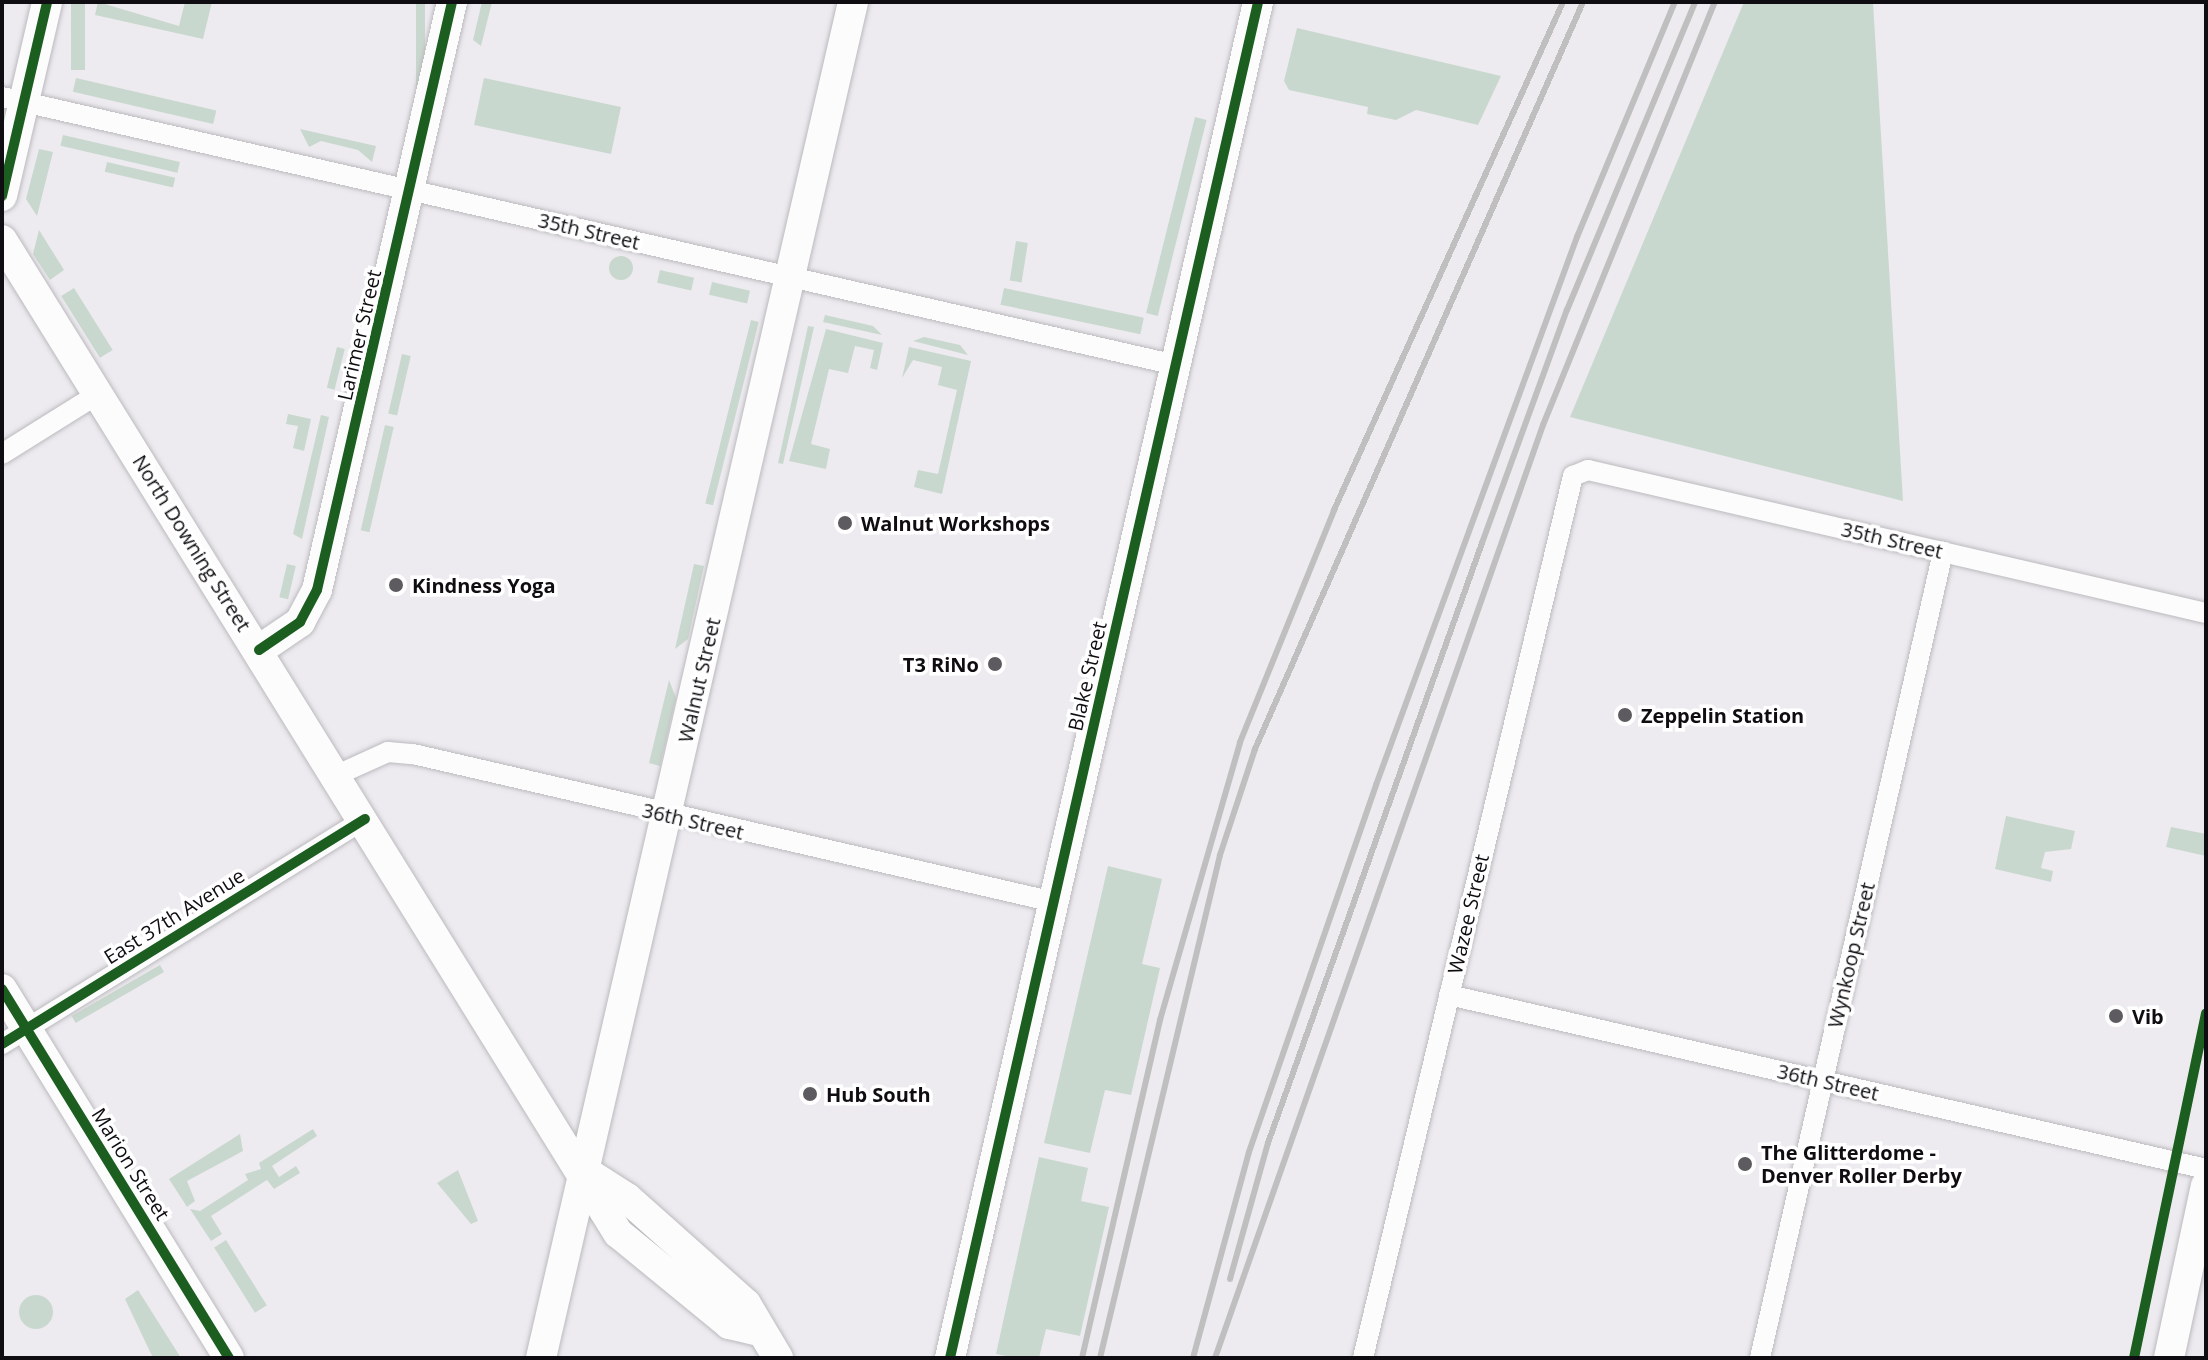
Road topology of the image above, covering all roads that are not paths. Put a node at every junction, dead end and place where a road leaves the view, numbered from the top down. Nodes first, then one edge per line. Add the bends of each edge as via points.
1 (47, 2) edge
2 (452, 2) edge
3 (853, 2) edge
4 (1258, 2) edge
5 (13, 100) edge
6 (411, 191) junction
7 (2, 196) edge
8 (2, 240) edge
9 (791, 277) junction
10 (1176, 365) junction
11 (98, 394) junction
12 (2, 454) edge
13 (1577, 473) joint
14 (1943, 552) junction
15 (2206, 613) edge
16 (259, 650) junction
17 (337, 775) junction
18 (668, 815) junction
19 (365, 819) junction
20 (1054, 902) junction
21 (2, 989) edge
22 (1449, 995) junction
23 (14, 1036) edge
24 (1823, 1081) junction
25 (2206, 1169) edge
26 (586, 1172) junction
27 (2206, 1186) edge
28 (229, 1358) edge
29 (541, 1358) edge
30 (778, 1358) edge
31 (950, 1358) edge
32 (1363, 1358) edge
33 (1760, 1358) edge
34 (2169, 1358) edge

1 - 5 street
2 - 6 street, Larimer Street
3 - 9 street, Walnut Street
4 - 10 street, Blake Street
5 - 6 street, 35th Street
5 - 7 street
6 - 9 street, 35th Street
6 - 16 street, Larimer Street via 317,590 300,622
8 - 11 street, North Downing Street
9 - 10 street, 35th Street
9 - 18 street, Walnut Street
10 - 20 street, Blake Street
11 - 12 street
11 - 16 street, North Downing Street
13 - 14 street, 35th Street
13 - 22 street, Wazee Street
14 - 15 street, 35th Street
14 - 24 street, Wynkoop Street
16 - 17 street, North Downing Street
17 - 18 street, 36th Street via 388,752 413,754
17 - 19 street, North Downing Street
18 - 20 street, 36th Street
18 - 26 street, Walnut Street
19 - 23 street, East 37th Avenue
19 - 26 street, North Downing Street
20 - 31 street, Blake Street
21 - 23 street, Marion Street
22 - 24 street, 36th Street
22 - 32 street, Wazee Street
23 - 28 street, Marion Street
24 - 25 street, 36th Street
24 - 33 street, Wynkoop Street
26 - 29 street, Walnut Street
26 - 30 street, North Downing Street via 627,1198 746,1304 755,1330
27 - 34 street

